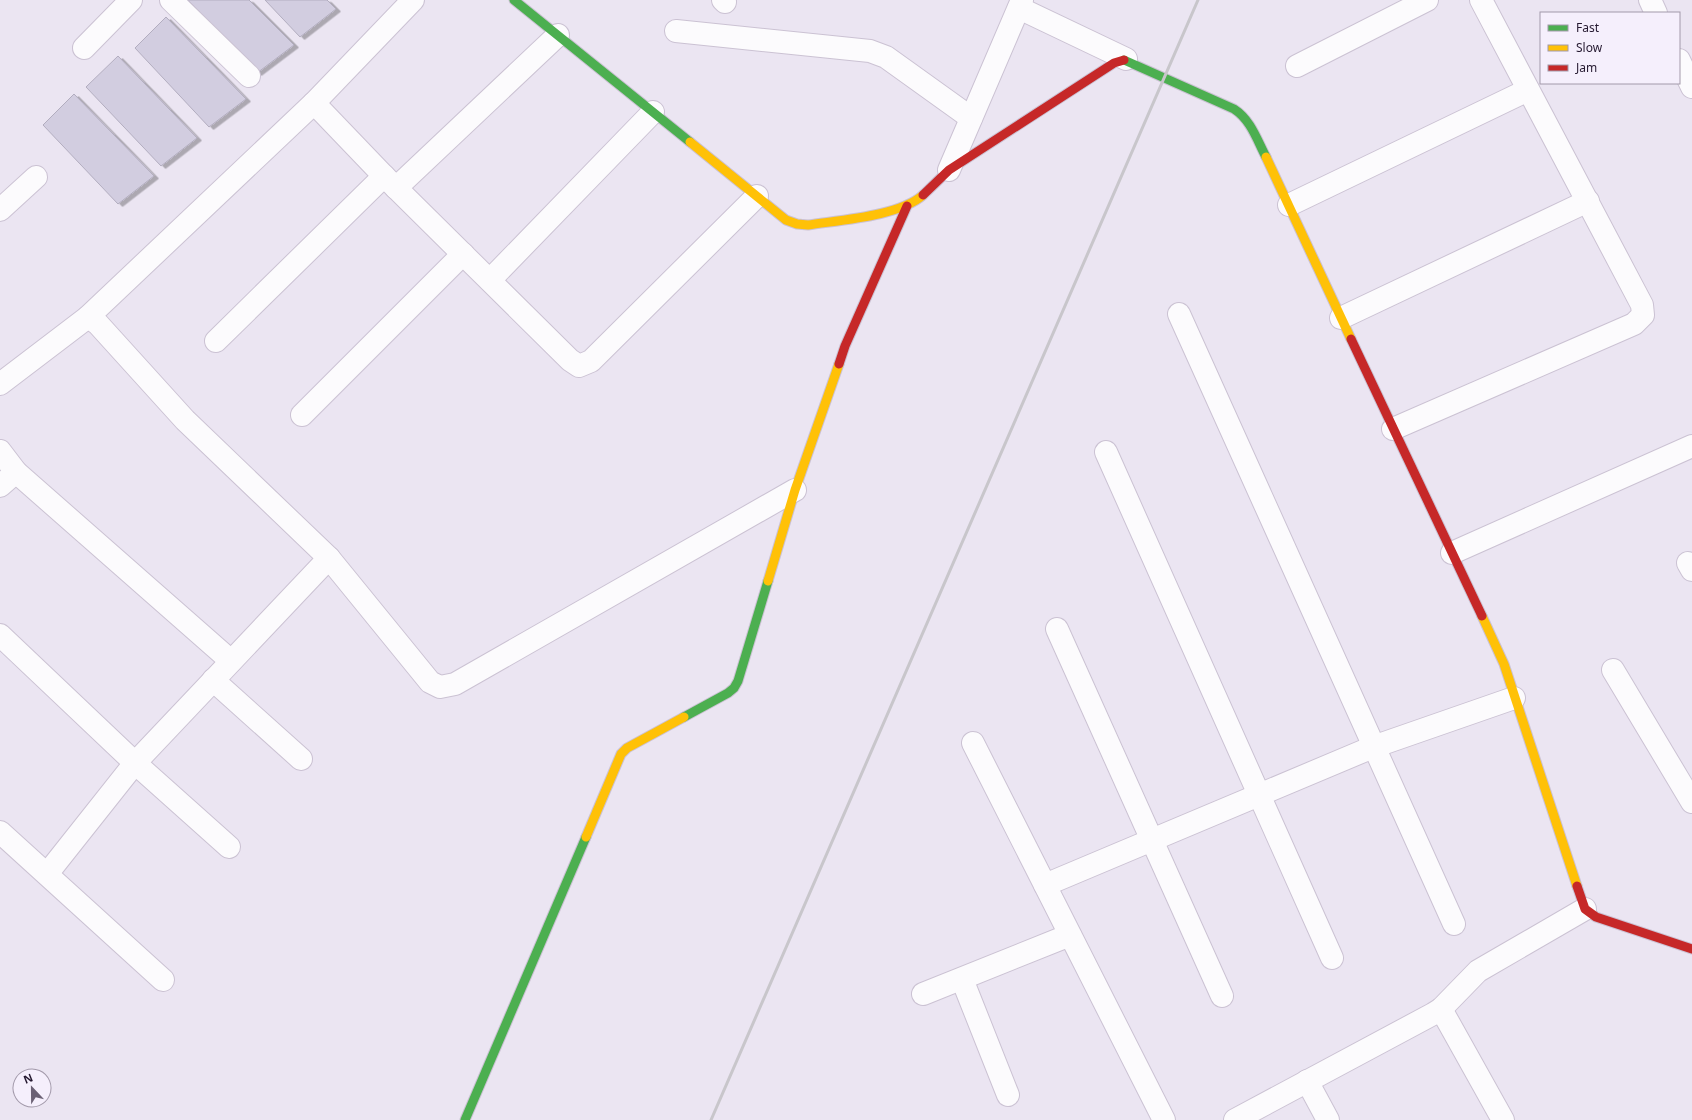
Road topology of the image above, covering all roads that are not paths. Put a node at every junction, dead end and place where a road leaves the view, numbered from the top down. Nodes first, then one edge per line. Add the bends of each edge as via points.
1 (131, 0) edge
2 (170, 0) edge
3 (413, 0) edge
4 (514, 0) edge
5 (1427, 0) edge
6 (1481, 0) edge
7 (1650, 0) edge
8 (1021, 4) edge
9 (1656, 12) edge
10 (676, 31) dead end
11 (558, 35) junction
12 (84, 48) dead end
13 (1126, 59) junction
14 (1680, 62) edge
15 (1296, 66) dead end
16 (249, 76) dead end
17 (1692, 86) edge
18 (1528, 90) junction
19 (314, 103) junction
20 (653, 112) junction
21 (971, 118) junction
22 (949, 170) junction
23 (36, 177) dead end
24 (390, 182) junction
25 (756, 196) junction
26 (1588, 200) junction
27 (907, 206) junction
28 (1289, 206) junction
29 (0, 210) edge
30 (463, 254) junction
31 (490, 280) junction
32 (1179, 314) dead end
33 (88, 317) junction
34 (1341, 318) junction
35 (216, 341) dead end
36 (0, 384) edge
37 (302, 414) dead end
38 (1393, 429) junction
39 (1692, 446) edge
40 (0, 451) edge
41 (1106, 452) dead end
42 (8, 479) edge
43 (795, 490) junction
44 (1452, 553) junction
45 (328, 558) junction
46 (1057, 629) dead end
47 (0, 636) edge
48 (231, 662) junction
49 (1613, 670) dead end
50 (213, 680) junction
51 (1514, 698) junction
52 (973, 743) dead end
53 (1373, 747) junction
54 (301, 759) dead end
55 (135, 763) junction
56 (1259, 795) junction
57 (1692, 802) edge
58 (1151, 840) junction
59 (3, 841) edge
60 (229, 847) dead end
61 (47, 874) junction
62 (1045, 885) junction
63 (1585, 909) junction
64 (1454, 924) dead end
65 (1070, 935) junction
66 (1692, 949) edge
67 (1332, 958) dead end
68 (962, 978) junction
69 (163, 980) dead end
70 (923, 994) dead end
71 (1222, 996) dead end
72 (1440, 1009) junction
73 (1307, 1081) junction
74 (1008, 1095) dead end
75 (465, 1120) edge
76 (1164, 1120) edge
77 (1235, 1120) edge
78 (1328, 1120) edge
79 (1503, 1120) edge

1 - 12 street
2 - 16 street
3 - 19 street
4 - 11 street
5 - 15 street
6 - 18 street
7 - 9 street
8 - 13 street
8 - 21 street
10 - 21 street via 870,51 886,57
11 - 20 street
11 - 24 street
13 - 22 street via 1114,63
13 - 28 street via 1243,115 1253,130
14 - 17 street
18 - 26 street
18 - 28 street
19 - 24 street
19 - 33 street
20 - 25 street
20 - 31 street
21 - 22 street
22 - 27 street via 916,201
23 - 29 street
24 - 30 street
24 - 35 street
25 - 27 street via 786,220 802,225 888,212
25 - 31 street via 590,361 579,366
26 - 34 street
26 - 38 street via 1642,305 1643,315 1634,324
27 - 43 street via 845,346
28 - 34 street
30 - 31 street
30 - 37 street
32 - 53 street
33 - 36 street
33 - 45 street via 98,324 186,420
34 - 38 street
38 - 44 street
39 - 44 street
40 - 42 street
41 - 56 street
42 - 48 street
43 - 45 street via 456,684 440,687 430,682
43 - 75 street via 738,681 728,693 627,748 621,754
44 - 51 street via 1504,664
45 - 48 street
46 - 58 street
47 - 55 street
48 - 50 street
49 - 57 street
50 - 54 street
50 - 55 street
51 - 53 street
51 - 63 street
52 - 62 street
53 - 56 street
53 - 64 street
55 - 60 street
55 - 61 street
56 - 58 street
56 - 67 street
58 - 62 street
58 - 71 street
59 - 61 street
61 - 69 street
62 - 65 street
63 - 66 street via 1596,917
63 - 72 street via 1478,971
65 - 68 street
65 - 76 street
68 - 70 street
68 - 74 street
72 - 73 street
72 - 79 street
73 - 77 street
73 - 78 street

